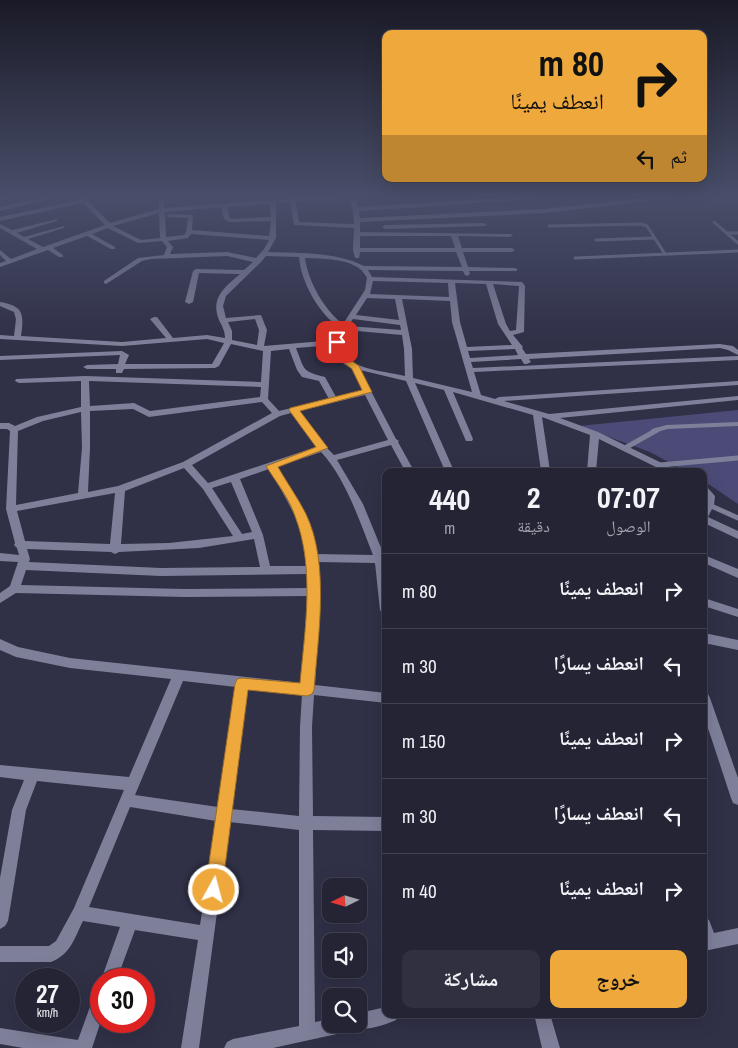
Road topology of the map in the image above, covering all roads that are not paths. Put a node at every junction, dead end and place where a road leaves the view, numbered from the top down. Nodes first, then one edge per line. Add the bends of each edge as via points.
1 (36, 246) edge
2 (51, 246) edge
3 (109, 246) edge
4 (169, 246) edge
5 (269, 246) edge
6 (356, 246) edge
7 (458, 246) edge
8 (659, 246) edge
9 (48, 247) junction
10 (113, 248) dead end
11 (41, 249) junction
12 (356, 250) junction
13 (512, 250) dead end
14 (460, 251) junction
15 (738, 251) edge
16 (0, 252) edge
17 (226, 254) junction
18 (265, 254) junction
19 (665, 254) junction
20 (167, 255) junction
21 (61, 256) dead end
22 (302, 256) junction
23 (575, 258) dead end
24 (10, 260) junction
25 (259, 261) junction
26 (0, 264) edge
27 (360, 267) junction
28 (465, 270) junction
29 (516, 270) dead end
30 (222, 271) junction
31 (246, 272) junction
32 (370, 279) junction
33 (451, 281) junction
34 (470, 281) junction
35 (106, 282) dead end
36 (489, 282) junction
37 (366, 296) junction
38 (398, 297) junction
39 (453, 299) junction
40 (189, 302) dead end
41 (0, 304) edge
42 (351, 317) junction
43 (154, 319) dead end
44 (223, 320) junction
45 (402, 323) junction
46 (344, 328) junction
47 (405, 333) junction
48 (508, 333) junction
49 (0, 337) edge
50 (18, 337) junction
51 (170, 338) junction
52 (228, 341) junction
53 (337, 342) junction
54 (292, 347) junction
55 (519, 347) junction
56 (264, 349) junction
57 (464, 349) junction
58 (738, 353) edge
59 (525, 356) junction
60 (0, 358) edge
61 (738, 358) edge
62 (468, 360) junction
63 (86, 366) dead end
64 (120, 366) junction
65 (530, 367) junction
66 (356, 368) junction
67 (471, 370) junction
68 (85, 378) junction
69 (117, 379) junction
70 (409, 379) junction
71 (19, 381) dead end
72 (738, 383) edge
73 (264, 385) junction
74 (447, 388) junction
75 (367, 392) junction
76 (478, 397) junction
77 (738, 398) edge
78 (264, 399) junction
79 (334, 400) junction
80 (490, 400) junction
81 (84, 409) junction
82 (293, 410) junction
83 (278, 414) junction
84 (542, 415) junction
85 (738, 424) edge
86 (0, 426) edge
87 (14, 430) junction
88 (595, 434) junction
89 (469, 439) dead end
90 (395, 442) junction
91 (323, 448) junction
92 (626, 448) junction
93 (332, 458) junction
94 (738, 458) edge
95 (186, 464) junction
96 (660, 465) junction
97 (272, 466) junction
98 (408, 468) edge
99 (448, 468) edge
100 (545, 468) edge
101 (591, 468) edge
102 (666, 468) edge
103 (234, 477) junction
104 (206, 487) junction
105 (120, 489) junction
106 (707, 492) edge
107 (82, 498) junction
108 (709, 505) junction
109 (11, 509) junction
110 (707, 509) edge
111 (738, 518) edge
112 (707, 520) edge
113 (258, 535) junction
114 (738, 535) edge
115 (240, 539) junction
116 (20, 546) junction
117 (115, 550) junction
118 (0, 557) edge
119 (382, 557) edge
120 (312, 558) junction
121 (382, 559) edge
122 (707, 560) edge
123 (25, 562) junction
124 (312, 570) junction
125 (266, 571) junction
126 (738, 574) edge
127 (14, 589) junction
128 (313, 592) junction
129 (0, 599) edge
130 (707, 603) edge
131 (737, 613) edge
132 (707, 639) edge
133 (0, 644) edge
134 (738, 646) edge
135 (178, 677) junction
136 (242, 684) junction
137 (307, 690) junction
138 (382, 698) edge
139 (707, 707) edge
140 (0, 771) edge
141 (33, 773) junction
142 (133, 784) junction
143 (738, 798) edge
144 (128, 800) junction
145 (223, 815) junction
146 (306, 824) junction
147 (382, 824) edge
148 (79, 913) junction
149 (0, 921) edge
150 (130, 922) junction
151 (207, 934) junction
152 (738, 936) edge
153 (707, 942) edge
154 (0, 954) edge
155 (113, 968) edge
156 (382, 1016) edge
157 (543, 1018) edge
158 (367, 1020) edge
159 (322, 1028) edge
160 (90, 1029) edge
161 (307, 1031) junction
162 (0, 1036) edge
163 (67, 1047) edge
164 (83, 1048) edge
165 (190, 1048) edge
166 (233, 1048) edge
167 (551, 1048) edge

1 - 11 street
2 - 9 street
3 - 10 street
4 - 20 street
5 - 18 street
6 - 12 street
7 - 14 street
8 - 19 lane
9 - 11 street
9 - 21 street
11 - 24 street
12 - 14 street
12 - 27 street
13 - 14 street
14 - 28 street
15 - 19 lane
16 - 24 street
17 - 20 street
17 - 25 street
17 - 30 street
18 - 22 street
18 - 25 street
19 - 23 lane
20 - 35 street via 140,259
22 - 27 street via 332,259
22 - 46 street via 304,270 325,309 333,321
24 - 26 street
25 - 31 street
27 - 28 street
27 - 32 street
28 - 29 street
28 - 34 street
30 - 31 street
30 - 40 street via 196,271
31 - 44 street via 222,296 219,308
32 - 33 street
32 - 37 street
33 - 34 street
33 - 39 street
34 - 36 street
36 - 48 street
36 - 48 street via 522,284 520,332
37 - 38 street
37 - 42 street
38 - 39 street
38 - 45 street
39 - 57 street
41 - 50 street via 18,311
42 - 45 street
42 - 46 street
43 - 51 street
44 - 52 street
44 - 56 street via 258,317
45 - 47 street
46 - 47 street
46 - 53 street
47 - 70 street
48 - 55 street
49 - 50 street
50 - 51 street via 122,344
51 - 52 street via 208,337
52 - 56 street
52 - 64 street via 215,366
53 - 54 street
53 - 66 street via 341,357
54 - 56 street
54 - 79 street via 300,370 305,375 322,379
55 - 57 street
55 - 59 street
56 - 73 street
57 - 62 street
58 - 59 street via 720,346
59 - 62 street
59 - 65 street
60 - 64 street via 122,353 125,355
61 - 65 street
62 - 67 street
63 - 64 street
64 - 69 street
65 - 67 street
66 - 70 street
66 - 75 street
67 - 76 street
68 - 69 street
68 - 71 street
68 - 81 street
69 - 73 street
70 - 74 street
70 - 99 street
72 - 80 street
73 - 78 street
74 - 76 street
74 - 89 street
75 - 79 street
75 - 90 street
76 - 80 street
77 - 84 street
78 - 81 street via 149,414 134,406
78 - 83 street
79 - 82 street
80 - 84 street
81 - 87 street via 40,419
81 - 107 street via 86,448
82 - 83 street
82 - 91 street
83 - 95 street
84 - 88 street
84 - 100 street
85 - 92 lane via 667,428 653,432
86 - 87 street
87 - 109 street
88 - 92 street
88 - 101 street
90 - 93 street
90 - 98 street
91 - 93 street
91 - 97 street
92 - 96 street
93 - 119 street
94 - 96 lane
95 - 104 street
95 - 105 street
96 - 102 street
97 - 103 street
97 - 120 street via 301,515
103 - 104 street
103 - 113 street
104 - 115 street
105 - 107 street
105 - 117 street
106 - 108 street
107 - 109 street
108 - 110 street
108 - 111 lane
109 - 116 street
112 - 114 street
113 - 115 street
113 - 125 street
115 - 117 street
116 - 117 street
116 - 123 street
118 - 123 street
120 - 121 street
120 - 124 street
122 - 126 street
123 - 125 street via 160,572
123 - 127 street
124 - 125 street
124 - 128 street
127 - 128 street
127 - 129 street
128 - 137 street
130 - 131 street
132 - 134 street
133 - 135 street via 16,652 70,663
135 - 136 street
135 - 142 street
136 - 137 street
136 - 145 street
137 - 138 street
137 - 146 street
139 - 143 street
140 - 141 street
141 - 142 street
141 - 149 street via 19,810
142 - 144 street
144 - 145 street
144 - 148 street
145 - 146 street
145 - 151 street
146 - 147 street
146 - 161 street
148 - 150 street
148 - 154 street via 56,953
150 - 151 street
150 - 155 street
151 - 165 street
152 - 153 street
156 - 158 street
157 - 167 street
159 - 161 street
160 - 164 street
161 - 166 street
162 - 163 street

